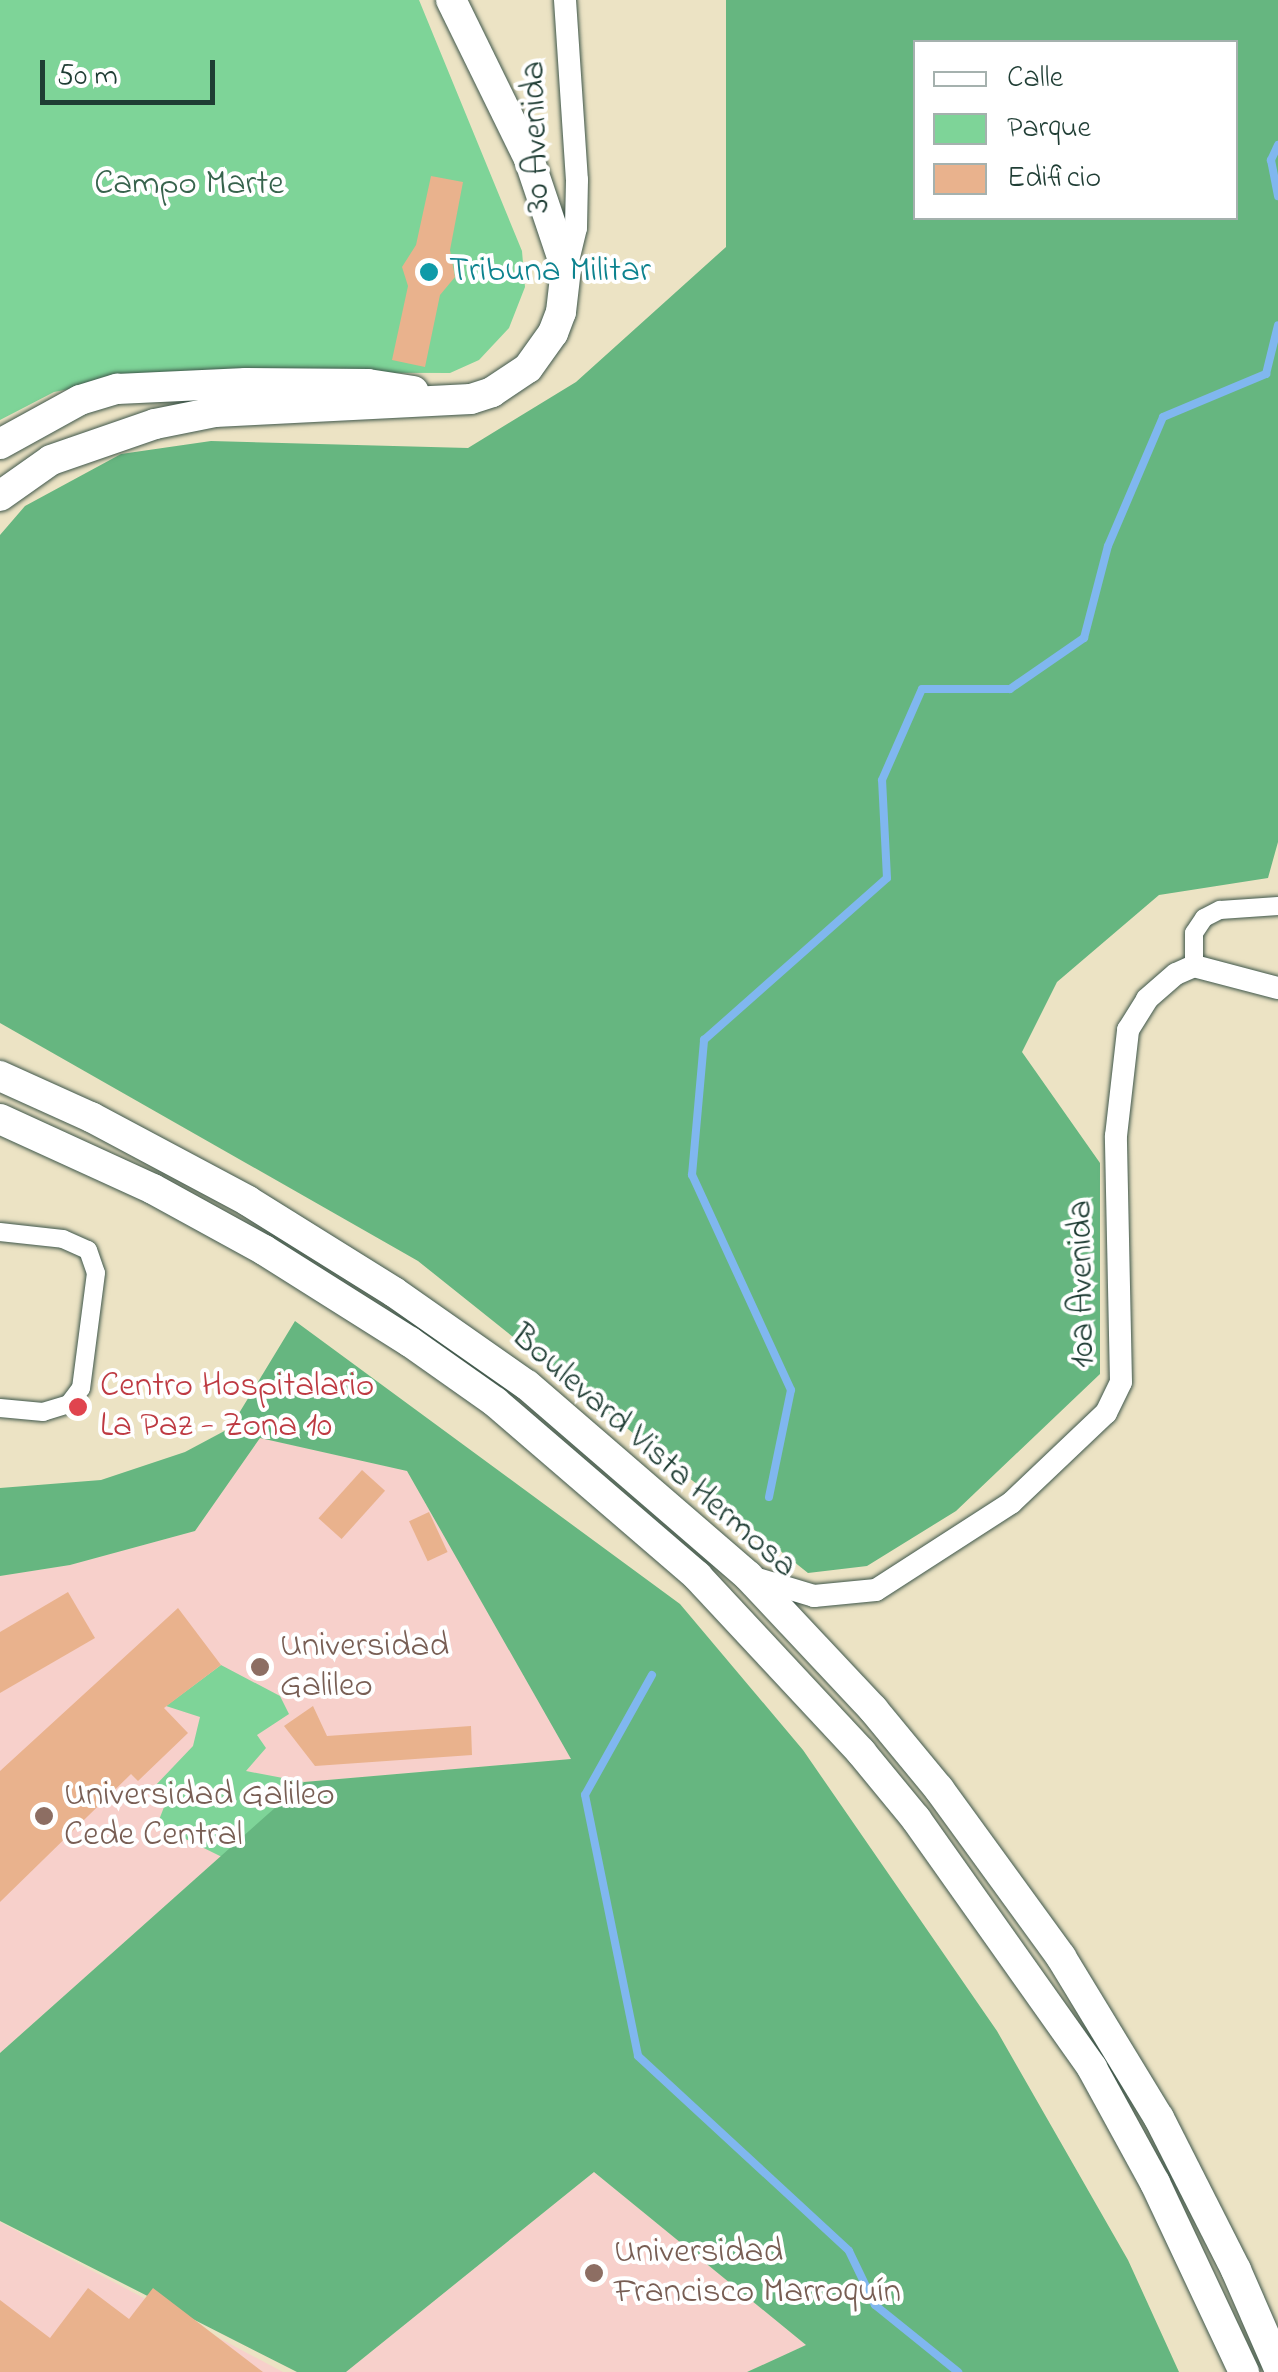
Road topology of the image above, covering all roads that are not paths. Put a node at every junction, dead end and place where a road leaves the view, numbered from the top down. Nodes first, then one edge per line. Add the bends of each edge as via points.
1 (451, 0) edge
2 (566, 0) edge
3 (566, 269) junction
4 (471, 399) junction
5 (0, 444) edge
6 (0, 496) edge
7 (1278, 906) edge
8 (1194, 966) junction
9 (1278, 988) edge
10 (0, 1076) edge
11 (0, 1119) edge
12 (0, 1232) edge
13 (0, 1408) edge
14 (748, 1576) junction
15 (1278, 2366) edge
16 (1244, 2372) edge

1 - 3 main road via 530,159
2 - 3 street, 30 Avenida via 577,180
3 - 4 main road via 562,312 542,351 511,381
4 - 5 main road via 368,384 150,385 80,400
4 - 6 main road via 215,412 155,424 51,460
7 - 8 street via 1220,910 1204,918 1194,933
8 - 9 street
8 - 14 street, 10a Avenida via 1147,999 1128,1030 1116,1136 1121,1382 1106,1413 1011,1503 876,1590 814,1596
10 - 14 main road, Boulevard Vista Hermosa via 248,1201 394,1292 528,1385
11 - 16 main road, Boulevard Vista Hermosa via 168,1197 410,1342 495,1402 698,1576 916,1818 1092,2068
12 - 13 street via 63,1239 88,1250 96,1272 80,1388 68,1404 42,1412
14 - 15 main road, Boulevard Vista Hermosa via 939,1789 1061,1957 1167,2134

